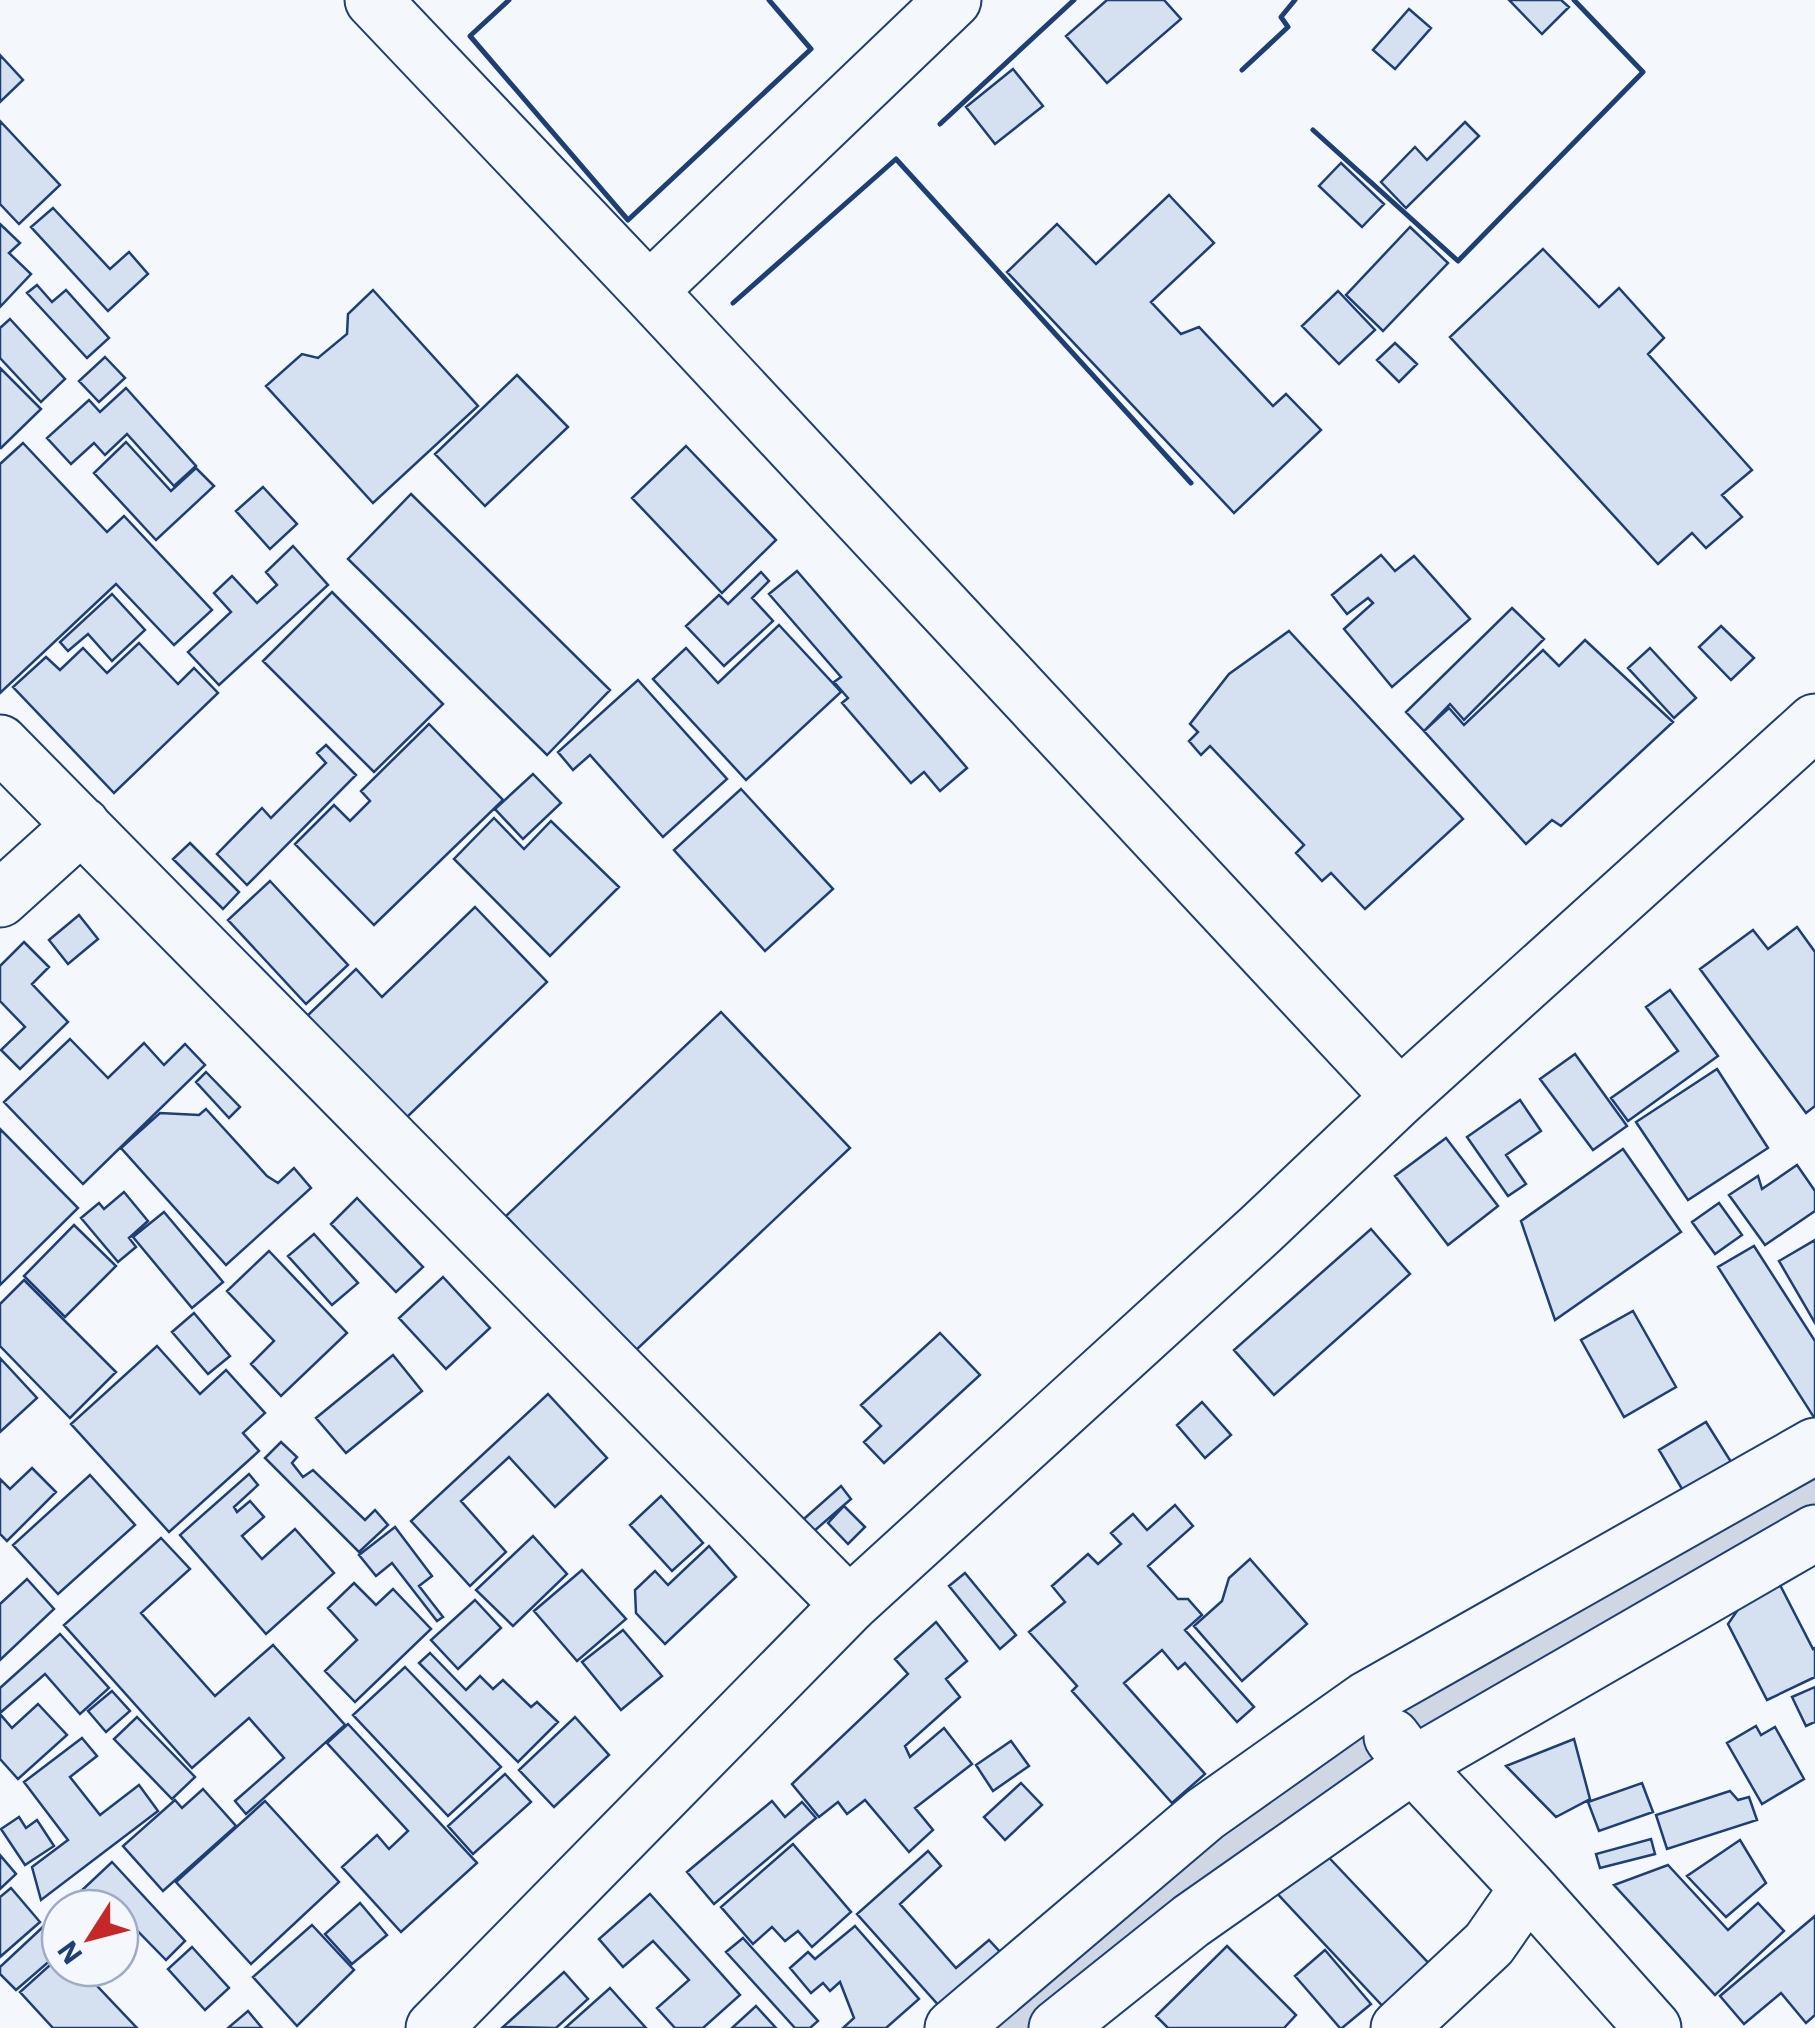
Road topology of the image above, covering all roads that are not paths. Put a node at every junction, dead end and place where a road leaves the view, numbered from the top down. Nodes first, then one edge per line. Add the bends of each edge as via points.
1 (373, 0) edge
2 (953, 0) edge
3 (648, 291) junction
4 (1815, 722) edge
5 (0, 743) edge
6 (82, 825) junction
7 (0, 899) edge
8 (1400, 1097) junction
9 (1815, 1446) edge
10 (1815, 1533) edge
11 (849, 1605) junction
12 (1366, 1700) junction
13 (1408, 1760) junction
14 (1528, 1888) junction
15 (434, 2028) edge
16 (953, 2028) edge
17 (1057, 2028) edge
18 (1399, 2028) edge
19 (1654, 2028) edge

1 - 3 street
2 - 3 street
3 - 8 street
4 - 8 street
5 - 6 street
6 - 7 street
6 - 11 street
8 - 11 street
9 - 12 street
10 - 13 street
11 - 15 street
12 - 13 street
12 - 16 street via 1205,1814
13 - 14 street
13 - 17 street
14 - 18 street via 1489,1944
14 - 19 street

